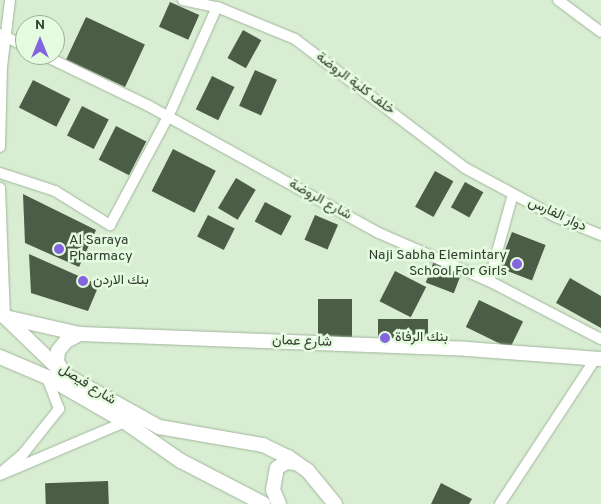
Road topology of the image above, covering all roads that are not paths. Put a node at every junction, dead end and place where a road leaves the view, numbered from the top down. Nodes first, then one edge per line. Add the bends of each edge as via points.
1 (10, 0) edge
2 (183, 0) edge
3 (558, 0) edge
4 (217, 7) junction
5 (601, 32) edge
6 (2, 35) edge
7 (15, 41) edge
8 (63, 65) edge
9 (168, 117) junction
10 (0, 146) edge
11 (0, 173) edge
12 (0, 188) edge
13 (513, 194) junction
14 (1, 234) edge
15 (601, 235) edge
16 (489, 281) junction
17 (3, 315) edge
18 (80, 334) junction
19 (601, 339) edge
20 (0, 357) edge
21 (599, 358) edge
22 (64, 374) junction
23 (47, 377) junction
24 (125, 422) junction
25 (296, 463) junction
26 (0, 475) edge
27 (264, 504) edge
28 (279, 504) edge
29 (335, 504) edge
30 (500, 504) edge

1 - 6 street
2 - 4 street, خلف كلية الروضة
3 - 5 street
4 - 9 street
4 - 13 street, خلف كلية الروضة via 295,39 465,168
6 - 7 street
6 - 10 street
8 - 9 street, شارع الروضة
9 - 11 street via 110,225 55,191
9 - 16 street, شارع الروضة via 379,233
12 - 14 street
13 - 15 street, دوار الفارس via 554,216
13 - 16 street
14 - 17 street
16 - 19 street, شارع الروضة
17 - 18 main road, شارع عمان
17 - 22 main road, شارع فيصل
18 - 21 main road, شارع عمان via 467,349
18 - 22 main road via 66,340 58,352 57,362
20 - 23 main road
21 - 30 street
22 - 25 main road, شارع فيصل via 160,427 263,445
23 - 24 main road
23 - 26 street via 59,409 23,454
24 - 26 street
24 - 27 main road via 181,461
25 - 28 main road via 286,462 277,468 273,490
25 - 29 main road, شارع فيصل via 308,471

